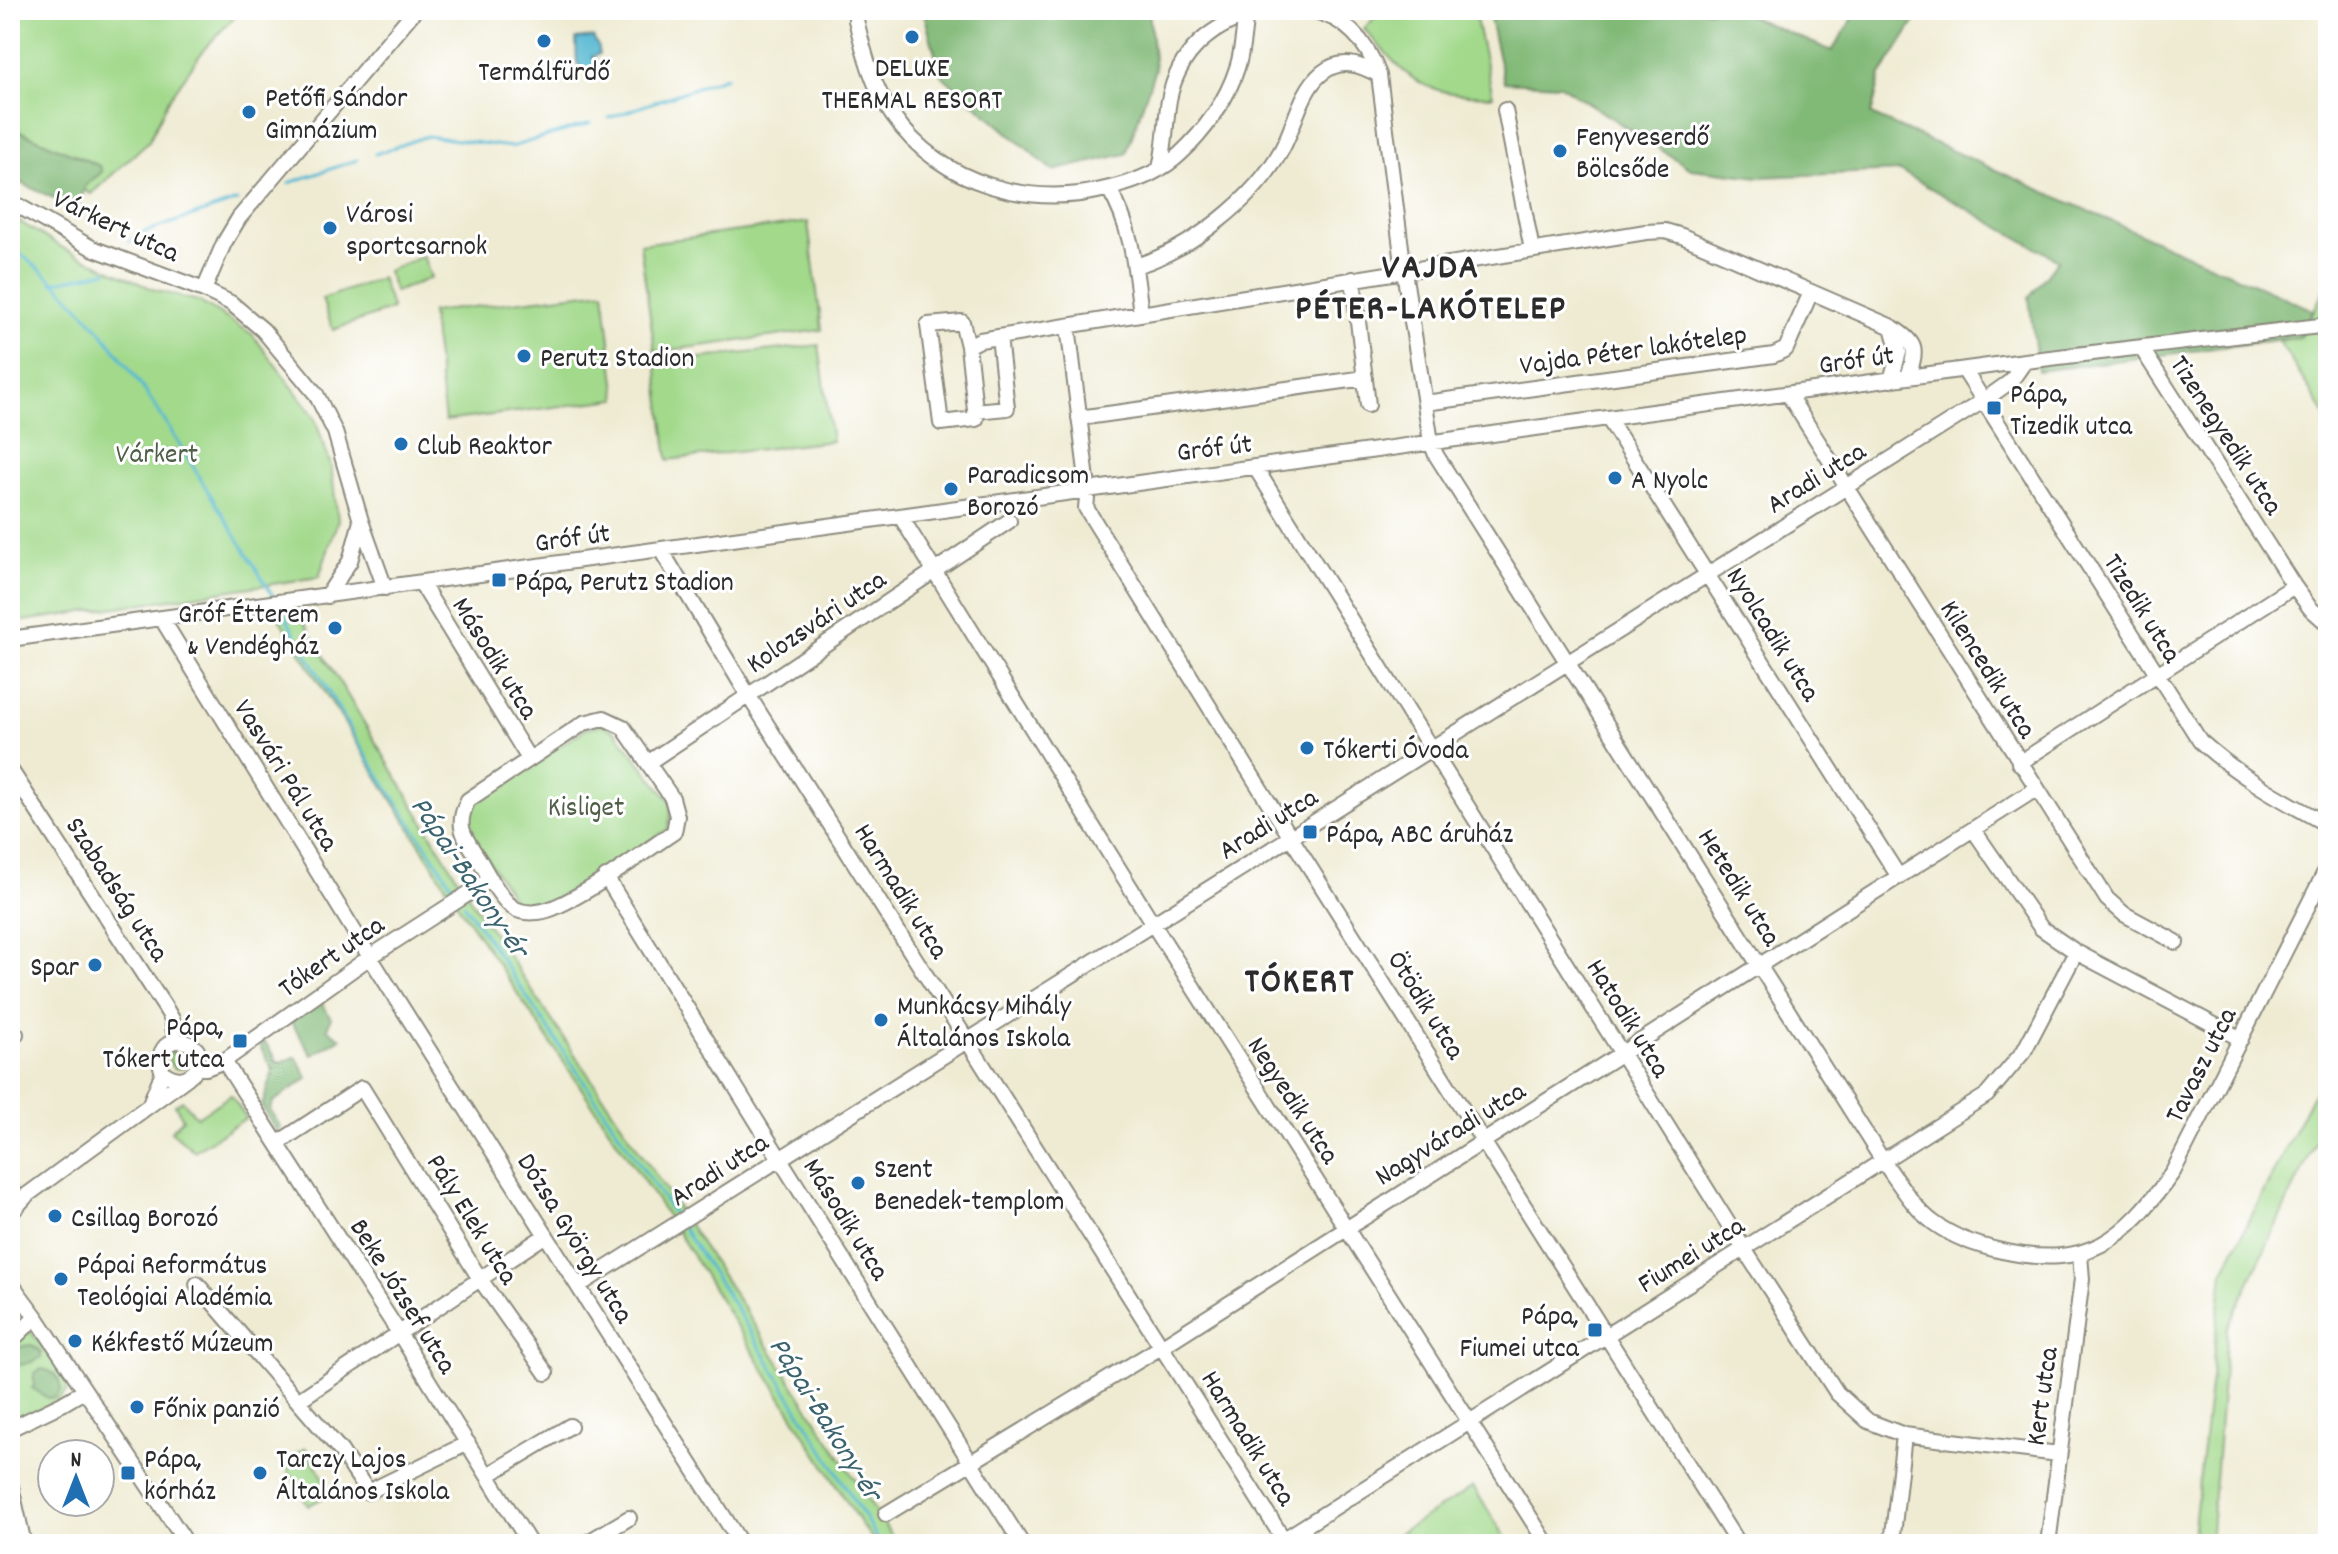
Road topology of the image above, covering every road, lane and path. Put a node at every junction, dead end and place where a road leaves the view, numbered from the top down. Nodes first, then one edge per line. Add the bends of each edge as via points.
1 (415, 10) edge
2 (858, 10) edge
3 (1264, 10) edge
4 (1310, 10) edge
5 (1246, 14) junction
6 (1379, 75) junction
7 (1505, 110) dead end
8 (1160, 168) junction
9 (1109, 189) junction
10 (10, 201) edge
11 (1532, 250) junction
12 (1135, 266) junction
13 (1404, 271) junction
14 (1353, 279) junction
15 (204, 290) junction
16 (1811, 292) junction
17 (1141, 314) junction
18 (2328, 325) edge
19 (1068, 326) junction
20 (1892, 327) junction
21 (999, 337) junction
22 (968, 346) junction
23 (2142, 349) junction
24 (2025, 361) junction
25 (1964, 370) junction
26 (1908, 377) junction
27 (1365, 378) junction
28 (1891, 380) junction
29 (1788, 394) junction
30 (1983, 401) junction
31 (1425, 403) junction
32 (1368, 405) dead end
33 (975, 411) junction
34 (1079, 418) junction
35 (1608, 418) junction
36 (1431, 442) junction
37 (1255, 467) junction
38 (1846, 487) junction
39 (1088, 488) junction
40 (901, 517) junction
41 (361, 521) junction
42 (1009, 521) dead end
43 (661, 550) junction
44 (934, 572) junction
45 (1707, 574) junction
46 (421, 583) junction
47 (2294, 586) junction
48 (385, 588) junction
49 (327, 596) junction
50 (162, 619) junction
51 (2328, 624) edge
52 (10, 639) edge
53 (1569, 662) junction
54 (2156, 675) junction
55 (748, 695) junction
56 (1430, 749) junction
57 (529, 759) junction
58 (649, 762) junction
59 (2019, 763) junction
60 (10, 769) edge
61 (2036, 789) junction
62 (2328, 825) edge
63 (1973, 829) junction
64 (1291, 837) junction
65 (2328, 866) edge
66 (606, 877) junction
67 (1899, 877) junction
68 (491, 879) junction
69 (1153, 924) junction
70 (2176, 942) dead end
71 (2076, 952) junction
72 (370, 957) junction
73 (1760, 965) junction
74 (2241, 1039) junction
75 (175, 1040) junction
76 (967, 1041) junction
77 (1623, 1054) junction
78 (224, 1061) junction
79 (163, 1072) junction
80 (193, 1073) junction
81 (146, 1107) junction
82 (1483, 1140) junction
83 (278, 1143) junction
84 (780, 1159) junction
85 (1883, 1161) junction
86 (10, 1187) edge
87 (15, 1208) edge
88 (1347, 1228) junction
89 (546, 1235) junction
90 (1744, 1249) junction
91 (2080, 1255) junction
92 (480, 1279) junction
93 (10, 1282) edge
94 (197, 1284) dead end
95 (578, 1286) junction
96 (36, 1317) junction
97 (399, 1333) junction
98 (1608, 1336) junction
99 (10, 1342) edge
100 (1161, 1347) junction
101 (546, 1373) dead end
102 (84, 1391) junction
103 (299, 1400) junction
104 (1470, 1423) junction
105 (570, 1426) dead end
106 (10, 1429) edge
107 (1904, 1435) junction
108 (468, 1443) junction
109 (2059, 1454) junction
110 (973, 1462) junction
111 (488, 1475) junction
112 (10, 1482) edge
113 (886, 1514) dead end
114 (629, 1518) dead end
115 (1280, 1542) edge
116 (24, 1544) edge
117 (187, 1544) edge
118 (530, 1544) edge
119 (585, 1544) edge
120 (741, 1544) edge
121 (1022, 1544) edge
122 (1547, 1544) edge
123 (1738, 1544) edge
124 (1892, 1544) edge
125 (2048, 1544) edge

1 - 15 street, Várkert utca via 239,218
2 - 9 street via 856,20 876,87 910,138 935,157 990,187 1017,194 1051,197
3 - 5 street
4 - 6 street via 1339,20 1357,34
5 - 8 street via 1238,67 1224,98 1205,127
5 - 8 street via 1203,38 1187,57 1169,102
6 - 12 street via 1353,63 1323,71 1281,152 1246,194 1172,253
6 - 13 street
7 - 11 street
8 - 9 street
9 - 12 street via 1123,212
10 - 15 street, Várkert utca via 92,248
11 - 13 street
11 - 16 street via 1665,231
12 - 17 street
13 - 14 street
13 - 31 street
14 - 17 street
14 - 27 street
15 - 41 street, Várkert utca via 231,303 263,330 316,394 335,432
16 - 20 street
16 - 31 street, Vajda Péter lakótelep via 1786,349 1774,355
17 - 19 street
18 - 23 street, Gróf út
19 - 21 street
19 - 34 street
20 - 26 street via 1912,341 1915,352
20 - 28 street via 1899,352
21 - 22 street
21 - 33 street via 1007,408
22 - 33 street
22 - 33 street via 962,322 928,325 941,423 976,419
23 - 24 street, Gróf út
23 - 47 street, Tizenegyedik utca
24 - 25 street, Gróf út
24 - 30 street, Aradi utca via 2011,381
25 - 26 street, Gróf út
25 - 30 street, Tizedik utca
26 - 28 street, Gróf út
27 - 32 street
27 - 34 street
28 - 29 street, Gróf út
29 - 35 street, Gróf út
29 - 38 street, Kilencedik utca
30 - 38 street, Aradi utca
30 - 54 street, Tizedik utca
31 - 36 street
34 - 39 street
35 - 36 street, Gróf út
35 - 45 street, Nyolcadik utca
36 - 37 street, Gróf út
36 - 53 street, Hetedik utca
37 - 39 street, Gróf út
37 - 56 street, Hatodik utca
38 - 45 street, Aradi utca
38 - 59 street, Kilencedik utca
39 - 40 street, Gróf út
39 - 64 street, Ötödik utca via 1086,508
40 - 43 street, Gróf út
40 - 44 street, Negyedik utca
41 - 48 street, Várkert utca
41 - 49 street via 350,561
42 - 44 street, Kolozsvári utca
43 - 46 street, Gróf út
43 - 55 street, Harmadik utca
44 - 55 street, Kolozsvári utca
44 - 69 street, Negyedik utca
45 - 53 street, Aradi utca
45 - 67 street, Nyolcadik utca
46 - 48 street, Gróf út
46 - 57 street, Második utca
47 - 51 street, Tizenegyedik utca
47 - 54 street
48 - 49 street, Gróf út
49 - 50 street, Gróf út
50 - 52 street
50 - 72 street, Vasvári Pál utca
53 - 56 street, Aradi utca
53 - 73 street, Hetedik utca
54 - 59 street
54 - 62 street, Tizedik utca via 2200,741 2226,765
55 - 58 street, Kolozsvári utca
55 - 76 street, Harmadik utca
56 - 64 street, Aradi utca
56 - 77 street, Hatodik utca
57 - 58 street via 584,723 604,718 623,727
57 - 68 street via 468,800 461,814 461,829
58 - 66 street via 672,798 674,832
59 - 61 street, Kilencedik utca
60 - 75 street, Szabadság utca via 166,1009
61 - 63 street, Nagyváradi utca
61 - 70 street, Kilencedik utca via 2107,899
63 - 67 street, Nagyváradi utca
63 - 71 street via 2041,928
64 - 69 street, Aradi utca
64 - 82 street, Ötödik utca
65 - 74 street, Tavasz utca
66 - 68 street via 552,909 530,913 512,907
66 - 84 street, Második utca
67 - 73 street, Nagyváradi utca
68 - 72 street, Tókert utca
69 - 76 street, Aradi utca
69 - 88 street, Negyedik utca
71 - 74 street
71 - 85 street, Fiumei utca via 2024,1051 1987,1095
72 - 78 street, Tókert utca
72 - 89 street, Dózsa György utca
73 - 77 street, Nagyváradi utca
73 - 85 street, Hetedik utca
74 - 91 street, Tavasz utca via 2173,1172 2154,1198 2114,1237
75 - 79 street, Tókert utca via 160,1052
75 - 80 street via 188,1041 197,1050
76 - 84 street, Aradi utca
76 - 100 street, Harmadik utca
77 - 82 street, Nagyváradi utca
77 - 90 street, Hatodik utca
78 - 80 street, Tókert utca
78 - 83 street, Beke József utca
79 - 80 street, Tókert utca via 175,1079
79 - 81 street, Tókert utca
80 - 81 street, Tókert utca
81 - 87 street, Tókert utca
82 - 88 street, Nagyváradi utca
82 - 98 street, Ötödik utca
83 - 92 street, Pály Elek utca via 362,1088
83 - 97 street, Beke József utca
84 - 95 street, Aradi utca
84 - 110 street, Második utca
85 - 90 street, Fiumei utca
85 - 91 street, Hetedik utca via 1916,1205 1949,1232 2018,1254
86 - 87 street
88 - 100 street, Nagyváradi utca
88 - 104 street, Negyedik utca
89 - 92 street
89 - 95 street, Dózsa György utca
90 - 98 street, Fiumei utca
90 - 107 street, Hatodik utca via 1837,1393 1868,1421
91 - 109 street, Kert utca via 2082,1279
92 - 97 street
92 - 101 street, Pály Elek utca
93 - 96 street
94 - 103 street
95 - 120 street, Dózsa György utca
96 - 99 street
96 - 102 street
97 - 103 street
97 - 108 street, Beke József utca
98 - 104 street, Fiumei utca
98 - 123 street, Ötödik utca
100 - 110 street, Nagyváradi utca
100 - 115 street, Harmadik utca
102 - 106 street
102 - 117 street
103 - 108 street via 368,1492
104 - 115 street, Fiumei utca
104 - 122 street, Negyedik utca
105 - 111 street
107 - 109 street, Hatodik utca
107 - 124 street
108 - 111 street, Beke József utca
109 - 125 street, Kert utca
110 - 113 street, Nagyváradi utca
110 - 121 street, Második utca
111 - 118 street, Beke József utca
112 - 116 street
114 - 119 street

